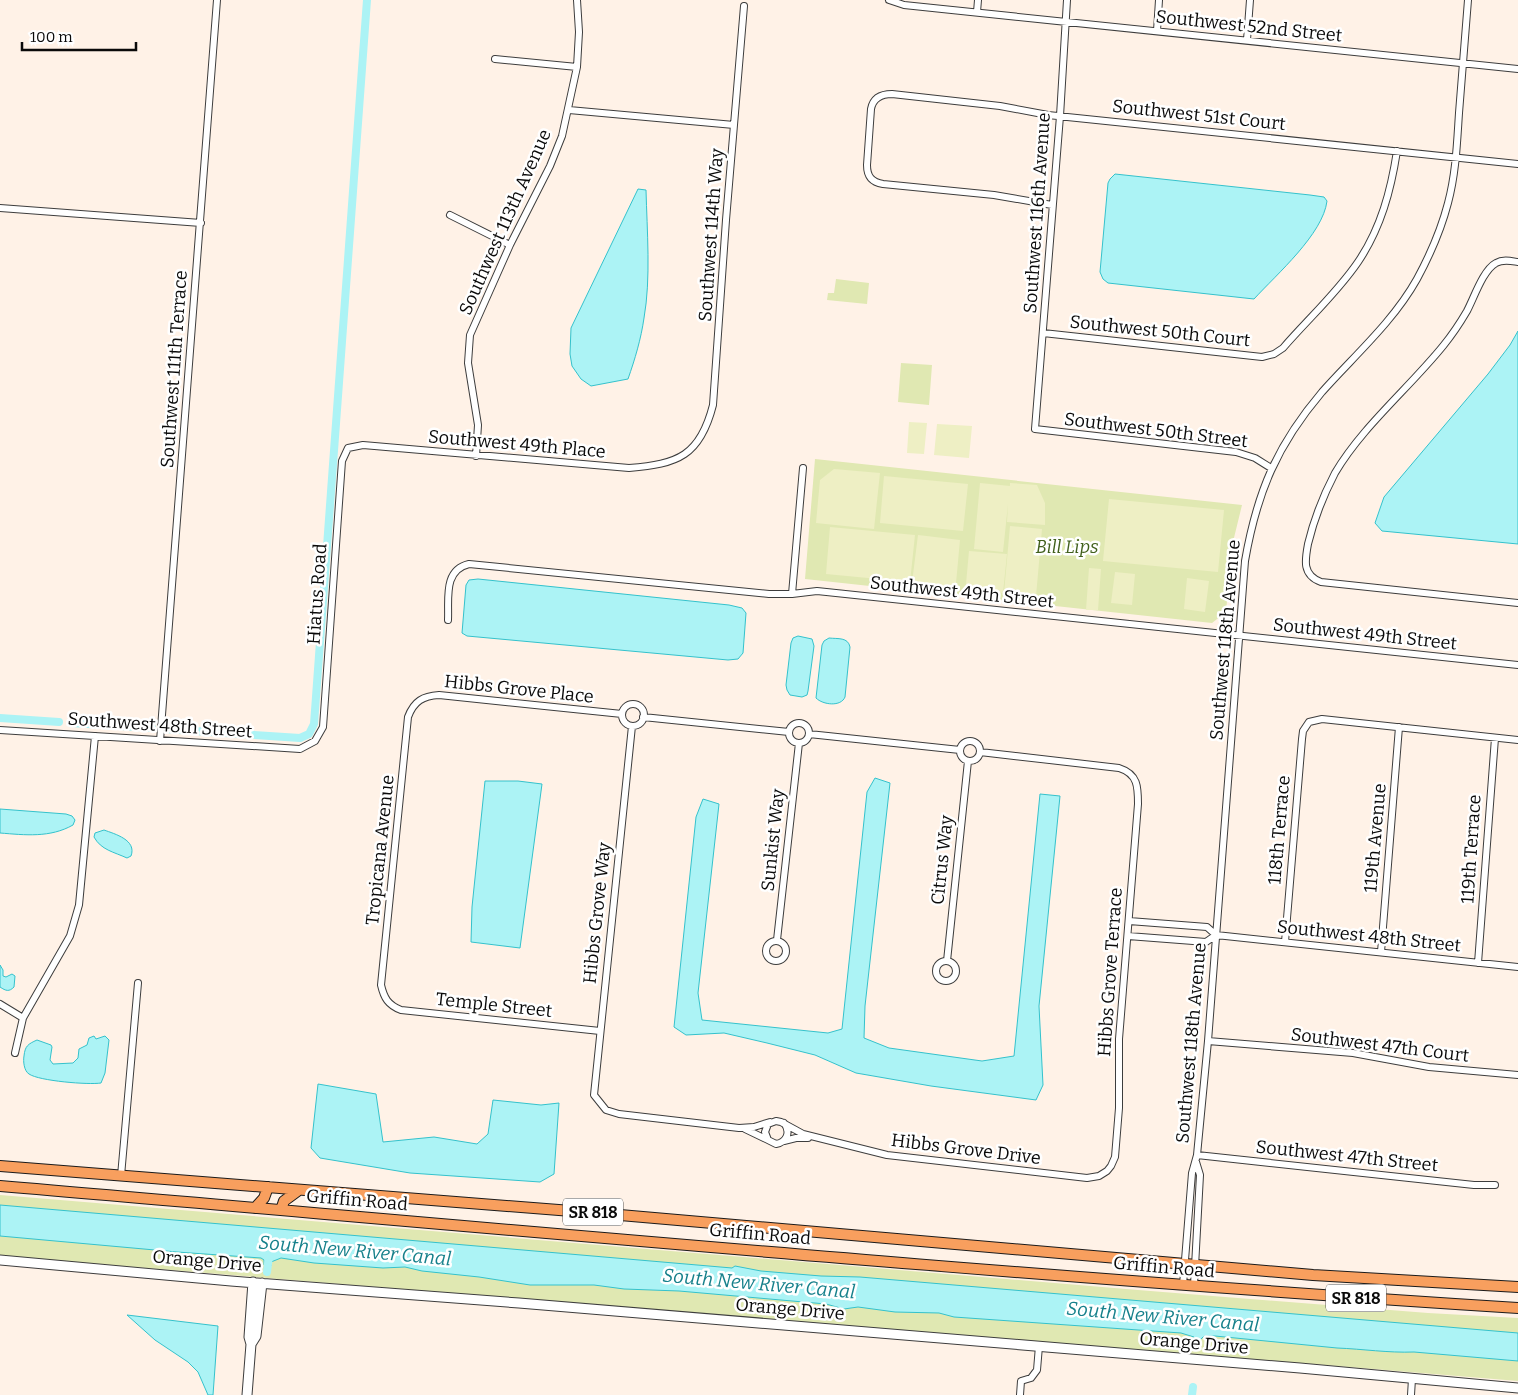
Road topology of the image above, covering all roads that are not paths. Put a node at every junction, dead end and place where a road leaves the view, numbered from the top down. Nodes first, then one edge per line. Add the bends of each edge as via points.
1 (217, 0) edge
2 (577, 0) edge
3 (889, 0) edge
4 (978, 0) edge
5 (1067, 0) edge
6 (1160, 0) edge
7 (1250, 0) edge
8 (1468, 0) edge
9 (744, 6) dead end
10 (977, 12) junction
11 (1065, 22) junction
12 (1157, 31) junction
13 (1247, 40) junction
14 (495, 59) dead end
15 (1463, 64) junction
16 (576, 67) junction
17 (1518, 69) edge
18 (569, 110) junction
19 (1060, 116) junction
20 (734, 125) junction
21 (1397, 151) junction
22 (1456, 157) junction
23 (1518, 164) edge
24 (1052, 205) junction
25 (0, 208) edge
26 (450, 216) dead end
27 (200, 223) junction
28 (510, 245) junction
29 (1518, 262) edge
30 (1043, 333) junction
31 (1035, 429) joint
32 (348, 448) joint
33 (476, 456) junction
34 (682, 457) joint
35 (804, 468) dead end
36 (1271, 468) junction
37 (792, 594) junction
38 (1518, 603) edge
39 (448, 620) dead end
40 (1239, 636) junction
41 (1518, 665) edge
42 (416, 703) joint
43 (622, 714) junction
44 (643, 717) junction
45 (632, 726) junction
46 (1399, 727) junction
47 (0, 730) edge
48 (789, 732) junction
49 (809, 734) junction
50 (95, 736) junction
51 (1495, 738) junction
52 (1518, 740) edge
53 (160, 741) junction
54 (315, 741) joint
55 (799, 743) junction
56 (960, 750) junction
57 (980, 752) junction
58 (968, 761) junction
59 (1129, 921) junction
60 (1216, 935) junction
61 (1128, 936) junction
62 (777, 940) dead end
63 (1285, 942) junction
64 (1381, 952) junction
65 (947, 962) dead end
66 (1478, 963) junction
67 (1518, 967) edge
68 (138, 983) dead end
69 (387, 1001) joint
70 (0, 1004) edge
71 (23, 1018) junction
72 (600, 1031) junction
73 (1208, 1041) junction
74 (15, 1053) dead end
75 (1518, 1075) edge
76 (770, 1122) junction
77 (784, 1123) junction
78 (739, 1128) junction
79 (768, 1140) junction
80 (822, 1140) junction
81 (782, 1142) junction
82 (1196, 1159) junction
83 (0, 1166) edge
84 (1107, 1171) joint
85 (121, 1176) junction
86 (1495, 1185) dead end
87 (0, 1186) edge
88 (268, 1187) junction
89 (299, 1190) junction
90 (255, 1208) junction
91 (281, 1210) junction
92 (0, 1260) edge
93 (1185, 1264) junction
94 (1196, 1265) junction
95 (257, 1282) junction
96 (1183, 1285) junction
97 (1194, 1286) junction
98 (1518, 1287) edge
99 (1518, 1308) edge
100 (1040, 1346) junction
101 (1412, 1379) junction
102 (1518, 1388) edge
103 (247, 1395) edge
104 (1020, 1395) edge
105 (1411, 1395) edge

1 - 27 street, Southwest 111th Terrace
2 - 16 street, Southwest 113th Avenue
3 - 10 street, Southwest 52nd Street via 904,5
4 - 10 street
5 - 11 street, Southwest 116th Avenue
6 - 12 street
7 - 13 street
8 - 15 street, Southwest 118th Avenue
9 - 20 street, Southwest 114th Way
10 - 11 street, Southwest 52nd Street
11 - 12 street, Southwest 52nd Street
11 - 19 street, Southwest 116th Avenue
12 - 13 street, Southwest 52nd Street
13 - 15 street, Southwest 52nd Street
14 - 16 street
15 - 17 street, Southwest 52nd Street
15 - 22 street, Southwest 118th Avenue
16 - 18 street, Southwest 113th Avenue
18 - 20 street
18 - 28 street, Southwest 113th Avenue via 550,166
19 - 21 street, Southwest 51st Court
19 - 24 street, Southwest 116th Avenue
19 - 24 street, Southwest 51st Court via 886,94 877,97 871,109 867,160 871,179 883,184 994,195
20 - 34 street, Southwest 114th Way via 713,406 708,426
21 - 22 street, Southwest 51st Court
21 - 30 street, Southwest 50th Court via 1384,209 1360,260 1283,348 1274,354 1262,357
22 - 23 street, Southwest 51st Court
22 - 36 street, Southwest 118th Avenue via 1442,224 1415,282 1387,320 1300,419
24 - 30 street, Southwest 116th Avenue
25 - 27 street
26 - 28 street
27 - 53 street, Southwest 111th Terrace
28 - 33 street, Southwest 113th Avenue via 470,335 468,363 478,425
29 - 38 street via 1503,261 1488,270 1448,340 1365,433 1336,472 1319,507 1305,563 1309,574 1326,582
30 - 31 street, Southwest 116th Avenue
31 - 36 street, Southwest 50th Street via 1236,452
32 - 33 street, Southwest 49th Place via 363,445
32 - 54 street, Hiatus Road via 342,461 323,728
33 - 34 street, Southwest 49th Place via 629,468 656,466
35 - 37 street
36 - 40 street, Southwest 118th Avenue via 1248,544
37 - 39 street, Southwest 49th Street via 470,564 460,566 450,582
37 - 40 street, Southwest 49th Street via 817,591
40 - 41 street, Southwest 49th Street
40 - 60 street, Southwest 118th Avenue
42 - 43 street, Hibbs Grove Place via 422,698 439,695
42 - 69 street, Tropicana Avenue via 408,717 381,984
43 - 44 street via 628,705 636,705 642,709
43 - 45 street via 623,721
44 - 45 street via 639,724
44 - 48 street
45 - 72 street, Hibbs Grove Way
46 - 51 street
46 - 63 street, 118th Terrace via 1322,719 1308,722 1303,731
46 - 64 street, 119th Avenue
47 - 50 street, Southwest 48th Street
48 - 49 street via 794,724 800,723 806,726
48 - 55 street via 790,739
49 - 55 street via 805,742
49 - 56 street
50 - 53 street, Southwest 48th Street
50 - 71 street via 79,905 70,936
51 - 52 street
51 - 66 street, 119th Terrace
53 - 54 street, Southwest 48th Street via 300,749
55 - 62 street, Sunkist Way
56 - 57 street via 963,743 969,741 976,743
56 - 58 street via 962,758
57 - 58 street via 977,758
57 - 59 street, Hibbs Grove Terrace via 1119,768 1132,775 1138,794
58 - 65 street, Citrus Way
59 - 60 street, Southwest 48th Street via 1207,927
59 - 61 street, Hibbs Grove Terrace
60 - 61 street, Southwest 48th Street via 1206,942
60 - 63 street, Southwest 48th Street
60 - 73 street, Southwest 118th Avenue
61 - 84 street, Hibbs Grove Terrace via 1118,1048 1116,1144 1114,1161
63 - 64 street, Southwest 48th Street
64 - 66 street, Southwest 48th Street
66 - 67 street, Southwest 48th Street
68 - 85 street
69 - 72 street, Temple Street via 401,1010
70 - 71 street
71 - 74 street
72 - 78 street, Hibbs Grove Way via 594,1096 606,1110
73 - 75 street, Southwest 47th Court via 1353,1053 1429,1067
73 - 82 street, Southwest 118th Avenue
76 - 77 street
76 - 78 street
76 - 79 street via 765,1130
77 - 80 street, Hibbs Grove Drive via 800,1133
77 - 81 street via 788,1134
78 - 79 street
79 - 81 street
80 - 81 street, Hibbs Grove Drive via 796,1138
80 - 84 street, Hibbs Grove Drive via 887,1155 1087,1178
82 - 86 street, Southwest 47th Street
82 - 93 street, Southwest 118th Avenue via 1192,1173
82 - 94 street, Southwest 118th Avenue via 1200,1174
83 - 85 main road, Griffin Road / SR 818
85 - 88 main road, Griffin Road / SR 818
87 - 90 main road, Griffin Road / SR 818
88 - 89 main road, Griffin Road / SR 818
88 - 90 main road
89 - 91 main road via 284,1201
89 - 93 main road, Griffin Road / SR 818
90 - 91 main road, Griffin Road / SR 818
91 - 96 main road, Griffin Road / SR 818
92 - 95 street, Orange Drive
93 - 94 main road, Griffin Road / SR 818
93 - 96 street, Southwest 118th Avenue
94 - 97 street, Southwest 118th Avenue
94 - 98 main road, Griffin Road / SR 818
95 - 100 street, Orange Drive
95 - 103 street via 256,1336 252,1344
96 - 97 main road, Griffin Road / SR 818
97 - 99 main road, Griffin Road / SR 818
100 - 101 street, Orange Drive
100 - 104 street via 1036,1370 1031,1378 1021,1381
101 - 102 street, Orange Drive
101 - 105 street

